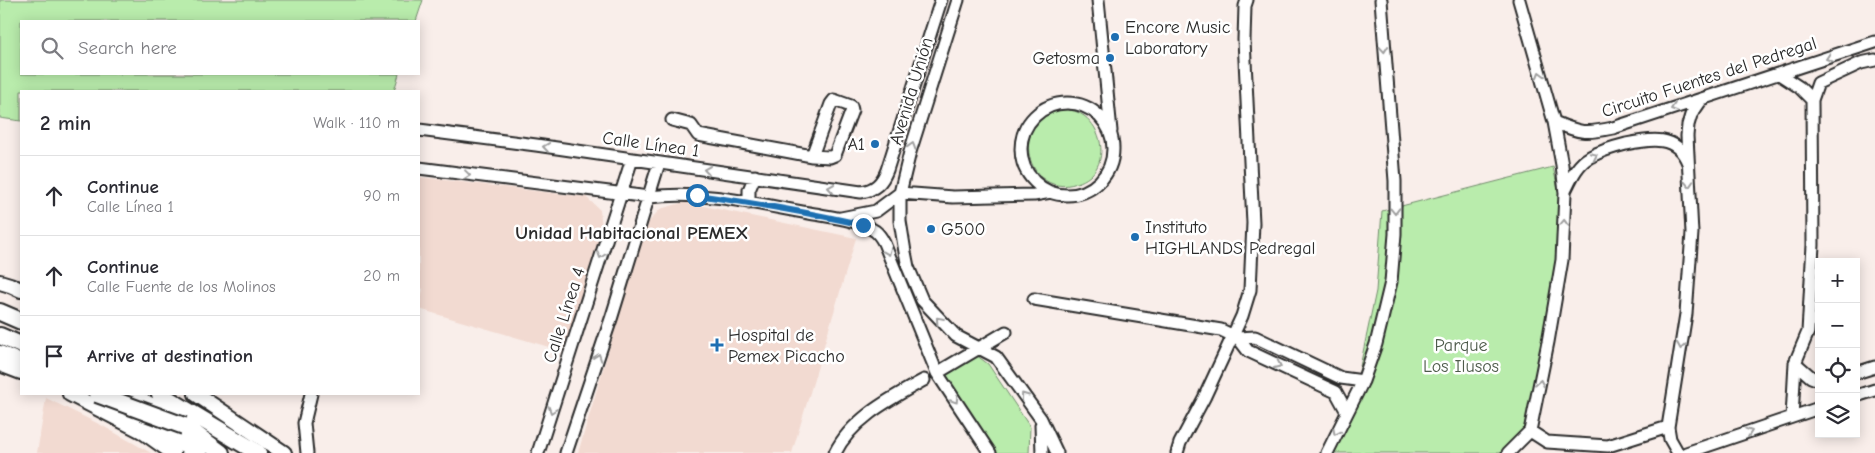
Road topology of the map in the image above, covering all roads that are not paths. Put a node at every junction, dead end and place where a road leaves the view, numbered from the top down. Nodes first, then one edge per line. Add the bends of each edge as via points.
1 (941, 0) edge
2 (958, 0) edge
3 (1098, 0) edge
4 (1247, 0) edge
5 (1381, 0) edge
6 (1519, 0) edge
7 (1875, 42) edge
8 (1875, 60) edge
9 (1779, 74) junction
10 (1702, 99) junction
11 (1812, 100) junction
12 (672, 120) dead end
13 (1554, 122) junction
14 (420, 130) edge
15 (1112, 140) junction
16 (812, 156) junction
17 (632, 159) junction
18 (659, 163) junction
19 (1688, 166) junction
20 (420, 168) edge
21 (755, 176) junction
22 (877, 186) joint
23 (1051, 192) junction
24 (900, 193) junction
25 (1565, 193) junction
26 (620, 194) junction
27 (649, 197) junction
28 (749, 203) junction
29 (836, 218) junction
30 (0, 282) edge
31 (20, 289) edge
32 (1034, 299) dead end
33 (0, 312) edge
34 (0, 322) edge
35 (20, 322) edge
36 (20, 331) edge
37 (1006, 332) dead end
38 (0, 336) edge
39 (1236, 337) junction
40 (20, 345) edge
41 (979, 347) junction
42 (0, 349) edge
43 (0, 354) edge
44 (0, 362) edge
45 (1795, 363) junction
46 (20, 366) edge
47 (1875, 367) edge
48 (937, 373) junction
49 (1860, 373) edge
50 (1815, 378) edge
51 (924, 380) dead end
52 (1363, 381) junction
53 (1875, 390) edge
54 (72, 395) edge
55 (100, 395) edge
56 (101, 395) edge
57 (129, 395) edge
58 (150, 395) edge
59 (162, 395) edge
60 (182, 395) edge
61 (197, 395) edge
62 (311, 395) edge
63 (1860, 395) edge
64 (1815, 409) edge
65 (1347, 412) junction
66 (1792, 417) junction
67 (1041, 419) junction
68 (184, 426) junction
69 (1668, 427) junction
70 (142, 431) junction
71 (1530, 431) junction
72 (173, 453) edge
73 (190, 453) edge
74 (198, 453) edge
75 (221, 453) edge
76 (241, 453) edge
77 (258, 453) edge
78 (272, 453) edge
79 (284, 453) edge
80 (307, 453) edge
81 (538, 453) edge
82 (566, 453) edge
83 (835, 453) edge
84 (990, 453) edge
85 (1042, 453) edge
86 (1057, 453) edge
87 (1177, 453) edge
88 (1327, 453) edge
89 (1508, 453) edge
90 (1678, 453) edge
91 (1686, 453) edge

1 - 22 street, Avenida Unión via 887,170
24 -> 2 street, Avenida Unión
3 - 15 street
4 - 39 street via 1244,40 1251,147 1252,260 1250,290
5 -> 52 street via 1395,181 1395,234 1391,282
13 -> 6 street
7 -> 9 street, Circuito Fuentes del Pedregal
8 - 11 street via 1818,83
9 - 10 street, Circuito Fuentes del Pedregal
9 - 11 street
10 -> 13 street, Circuito Fuentes del Pedregal via 1590,133 1578,132
10 - 19 street via 1688,125
11 - 45 street via 1813,246 1808,332
12 - 16 street via 691,125 698,135
13 - 25 street
17 -> 14 street, Calle Línea 1
15 - 23 street via 1113,154 1102,179 1079,193
15 - 23 street via 1102,119 1082,105 1059,104 1037,114 1024,133 1022,156 1027,171 1037,184
16 - 16 street via 835,155 851,106 834,100
17 - 18 street, Calle Línea 1
17 - 26 street, Calle Línea 4
21 -> 18 street, Calle Línea 1
18 - 27 street
25 -> 19 street via 1576,171 1589,157 1648,139 1664,140 1673,145 1683,154
19 -> 69 street via 1692,233 1687,296
20 -> 26 street
22 -> 21 street, Calle Línea 1 via 861,192
21 - 28 street via 748,190
23 - 24 street via 1034,196
24 - 29 street via 876,211
41 -> 24 street, Avenida Unión via 956,336 922,300 908,267 902,240
71 -> 25 street via 1562,260
26 - 27 street
26 -> 81 street, Calle Línea 4
27 - 28 street via 697,195
82 -> 27 street
28 - 29 street
29 -> 48 street via 863,225 879,234
30 - 31 main road
32 - 39 street via 1220,330
33 - 35 highway
34 - 36 highway
37 - 41 street
38 - 40 highway
39 - 52 street via 1255,337 1341,378
39 -> 65 street via 1248,350 1336,392
39 - 87 street
41 - 48 street
67 -> 41 street, Avenida Unión via 996,357
42 - 46 highway
43 - 46 highway
44 - 46 highway
45 - 50 street
45 - 66 street
47 - 49 street
48 -> 84 street
51 - 83 street via 870,414 839,444
52 - 65 street
53 - 63 street
54 - 70 main road
55 - 74 highway
56 - 68 highway, bridge
57 - 68 highway via 172,416
58 - 76 highway
59 - 77 highway
60 - 78 highway
61 - 79 main road
62 - 80 street via 304,423
64 - 66 street
65 -> 88 street
91 -> 66 street
67 - 85 street
67 - 86 street, Avenida Unión
68 - 75 highway
69 - 71 street via 1608,446 1547,442
69 - 90 street
70 - 72 main road
70 - 73 highway
71 - 89 street

